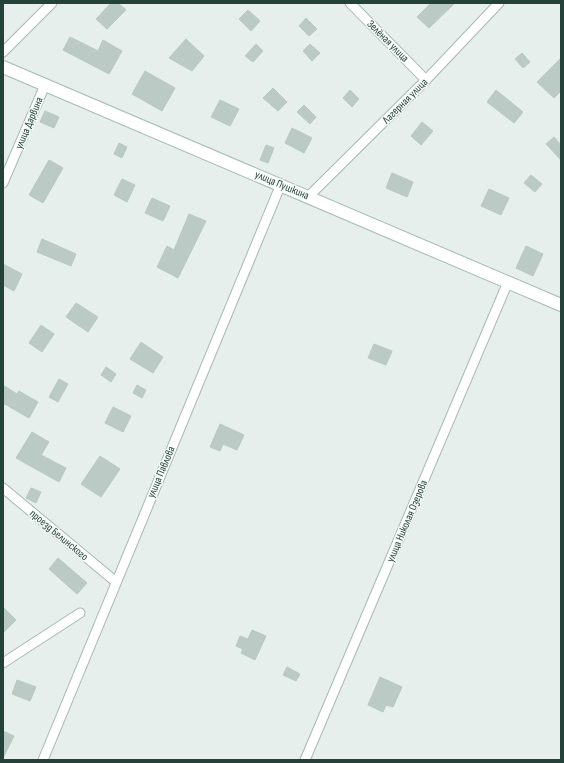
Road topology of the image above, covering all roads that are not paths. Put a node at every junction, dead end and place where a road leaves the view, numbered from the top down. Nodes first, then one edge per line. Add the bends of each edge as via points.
1 (52, 3) edge
2 (350, 3) edge
3 (499, 3) edge
4 (3, 52) edge
5 (3, 67) edge
6 (426, 80) junction
7 (46, 85) junction
8 (3, 182) edge
9 (281, 184) junction
10 (309, 196) junction
11 (508, 282) junction
12 (561, 305) edge
13 (3, 488) edge
14 (116, 582) junction
15 (80, 613) dead end
16 (3, 663) edge
17 (43, 760) edge
18 (305, 760) edge

1 - 4 street
2 - 6 street, Зелёная улица
3 - 6 street, Лагерная улица
5 - 7 main road, улица Пушкина
6 - 10 street, Лагерная улица
7 - 8 street, улица Дарвина
7 - 9 main road, улица Пушкина
9 - 10 main road, улица Пушкина
9 - 14 street, улица Павлова
10 - 11 main road, улица Пушкина
11 - 12 main road, улица Пушкина
11 - 18 street, улица Николая Озерова
13 - 14 street, проезд Белинского
14 - 17 street, улица Павлова
15 - 16 street

